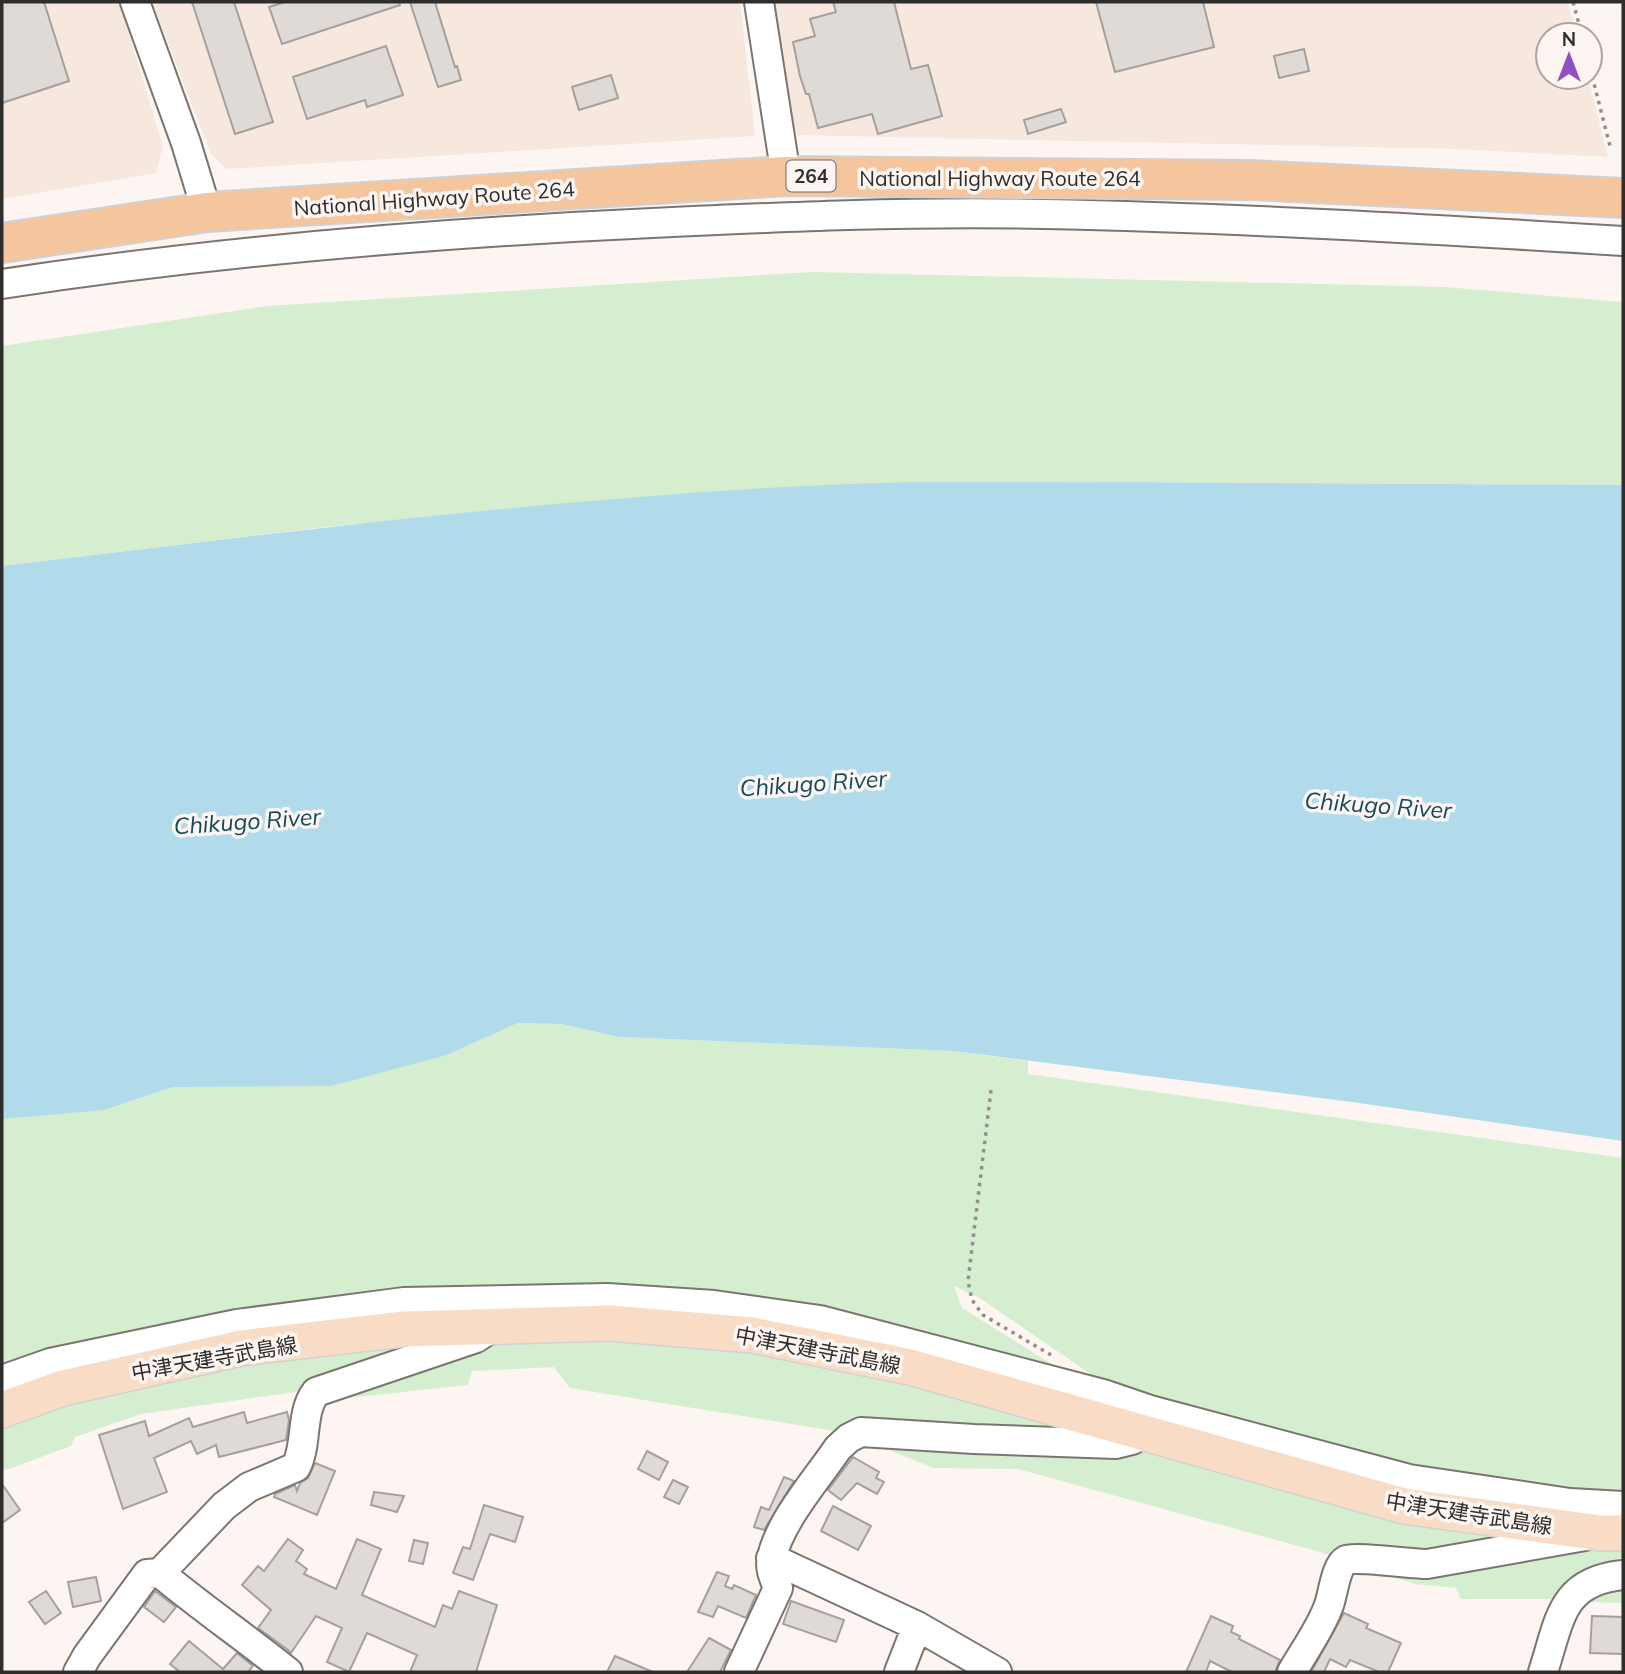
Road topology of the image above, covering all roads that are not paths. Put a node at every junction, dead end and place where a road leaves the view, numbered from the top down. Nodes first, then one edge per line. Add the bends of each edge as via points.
1 (135, 2) edge
2 (759, 2) edge
3 (786, 176) junction
4 (1623, 198) edge
5 (207, 212) junction
6 (1623, 241) edge
7 (2, 243) edge
8 (2, 284) edge
9 (495, 1325) junction
10 (2, 1380) edge
11 (2, 1410) edge
12 (1142, 1431) junction
13 (1623, 1506) edge
14 (1612, 1533) edge
15 (771, 1558) junction
16 (160, 1573) junction
17 (1623, 1575) edge
18 (917, 1626) junction
19 (78, 1672) edge
20 (288, 1672) edge
21 (739, 1672) edge
22 (899, 1672) edge
23 (997, 1672) edge
24 (1292, 1672) edge
25 (1543, 1672) edge

1 - 5 street
2 - 3 street
3 - 4 highway, National Highway Route 264 / 264 via 1250,180
3 - 5 highway, National Highway Route 264 / 264
5 - 7 highway, National Highway Route 264 / 264
6 - 8 street via 1349,223 1054,214 793,216 483,231 254,251
9 - 11 main road, 中津天建寺武島線 via 404,1329 241,1348 63,1388
9 - 12 main road, 中津天建寺武島線 via 610,1323 752,1335 910,1367
9 - 16 street via 476,1338 316,1392 308,1402 303,1454 296,1467 249,1487 224,1506
10 - 13 street via 50,1363 236,1324 404,1302 607,1298 714,1305 820,1320 1409,1479 1570,1503
12 - 14 main road, 中津天建寺武島線 via 1404,1506
12 - 15 street via 1132,1440 1116,1444 861,1432 838,1448 782,1531
14 - 24 street via 1427,1564 1345,1560 1328,1608
15 - 18 street
15 - 21 street via 778,1588
16 - 19 street via 146,1574
16 - 20 street
17 - 25 street via 1594,1580 1567,1603
18 - 22 street
18 - 23 street

